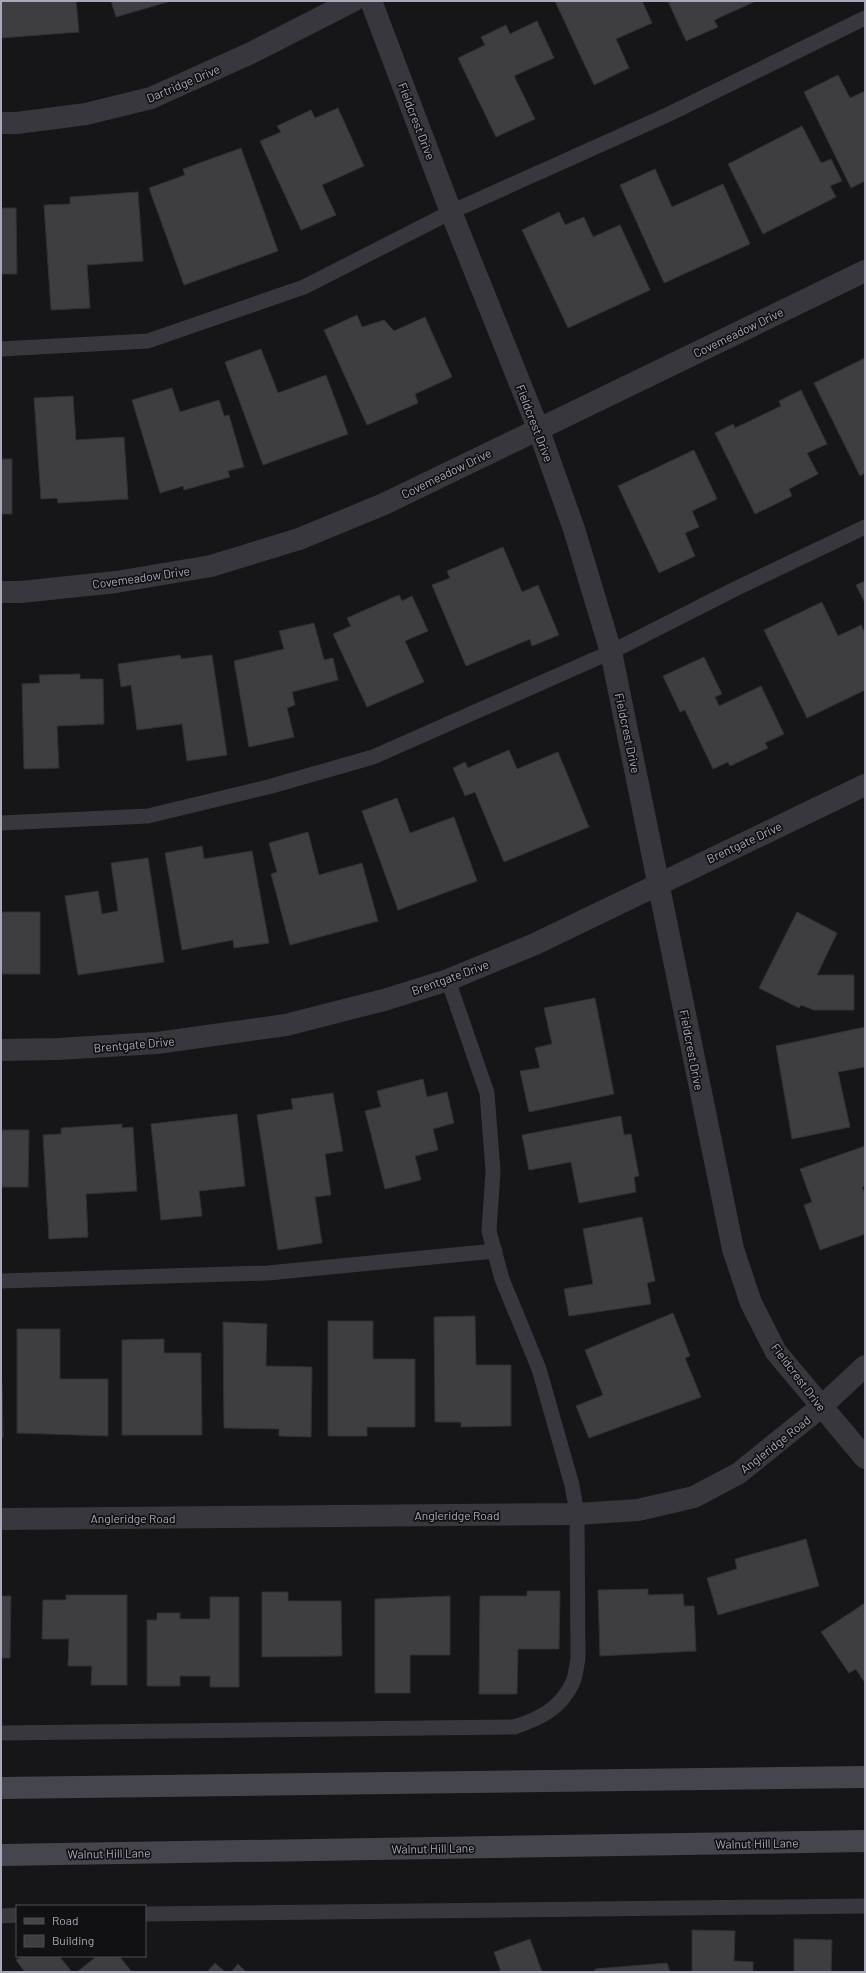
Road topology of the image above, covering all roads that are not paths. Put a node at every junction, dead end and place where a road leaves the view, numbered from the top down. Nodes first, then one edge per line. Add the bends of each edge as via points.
1 (353, 1) edge
2 (371, 1) edge
3 (865, 18) edge
4 (1, 123) edge
5 (451, 212) junction
6 (865, 271) edge
7 (1, 349) edge
8 (538, 428) junction
9 (865, 527) edge
10 (1, 592) edge
11 (611, 652) junction
12 (865, 785) edge
13 (1, 822) edge
14 (660, 883) junction
15 (448, 980) junction
16 (1, 1050) edge
17 (495, 1250) junction
18 (1, 1281) edge
19 (865, 1366) edge
20 (821, 1407) junction
21 (865, 1458) edge
22 (577, 1514) junction
23 (1, 1519) edge
24 (1, 1733) edge
25 (865, 1777) edge
26 (1, 1788) edge
27 (865, 1842) edge
28 (1, 1855) edge
29 (865, 1906) edge
30 (146, 1914) edge
31 (1, 1916) edge
32 (16, 1916) edge

1 - 4 street, Dartridge Drive via 251,53 152,98 86,114
2 - 5 street, Fieldcrest Drive
3 - 5 lane via 667,115
5 - 7 lane via 304,287 148,341
5 - 8 street, Fieldcrest Drive
6 - 8 street, Covemeadow Drive
8 - 10 street, Covemeadow Drive via 377,507 299,539 211,566 116,582
8 - 11 street, Fieldcrest Drive via 574,529
9 - 11 lane
11 - 13 lane via 373,757 268,788 148,816
11 - 14 street, Fieldcrest Drive
12 - 14 street, Brentgate Drive
14 - 15 street, Brentgate Drive via 535,944
14 - 20 street, Fieldcrest Drive via 733,1249 751,1303 776,1352
15 - 16 street, Brentgate Drive via 384,1000 286,1025 157,1043
15 - 17 lane via 486,1093 493,1171 489,1231
17 - 18 lane via 268,1273
17 - 22 lane via 502,1279 539,1369 572,1485
19 - 20 street, Angleridge Road
20 - 21 street, Fieldcrest Drive
20 - 22 street, Angleridge Road via 739,1473 694,1497 638,1510
22 - 23 street, Angleridge Road
22 - 24 lane via 578,1659 573,1683 558,1704 537,1720 514,1726
25 - 26 main road
27 - 28 main road, Walnut Hill Lane
29 - 30 lane
31 - 32 lane

